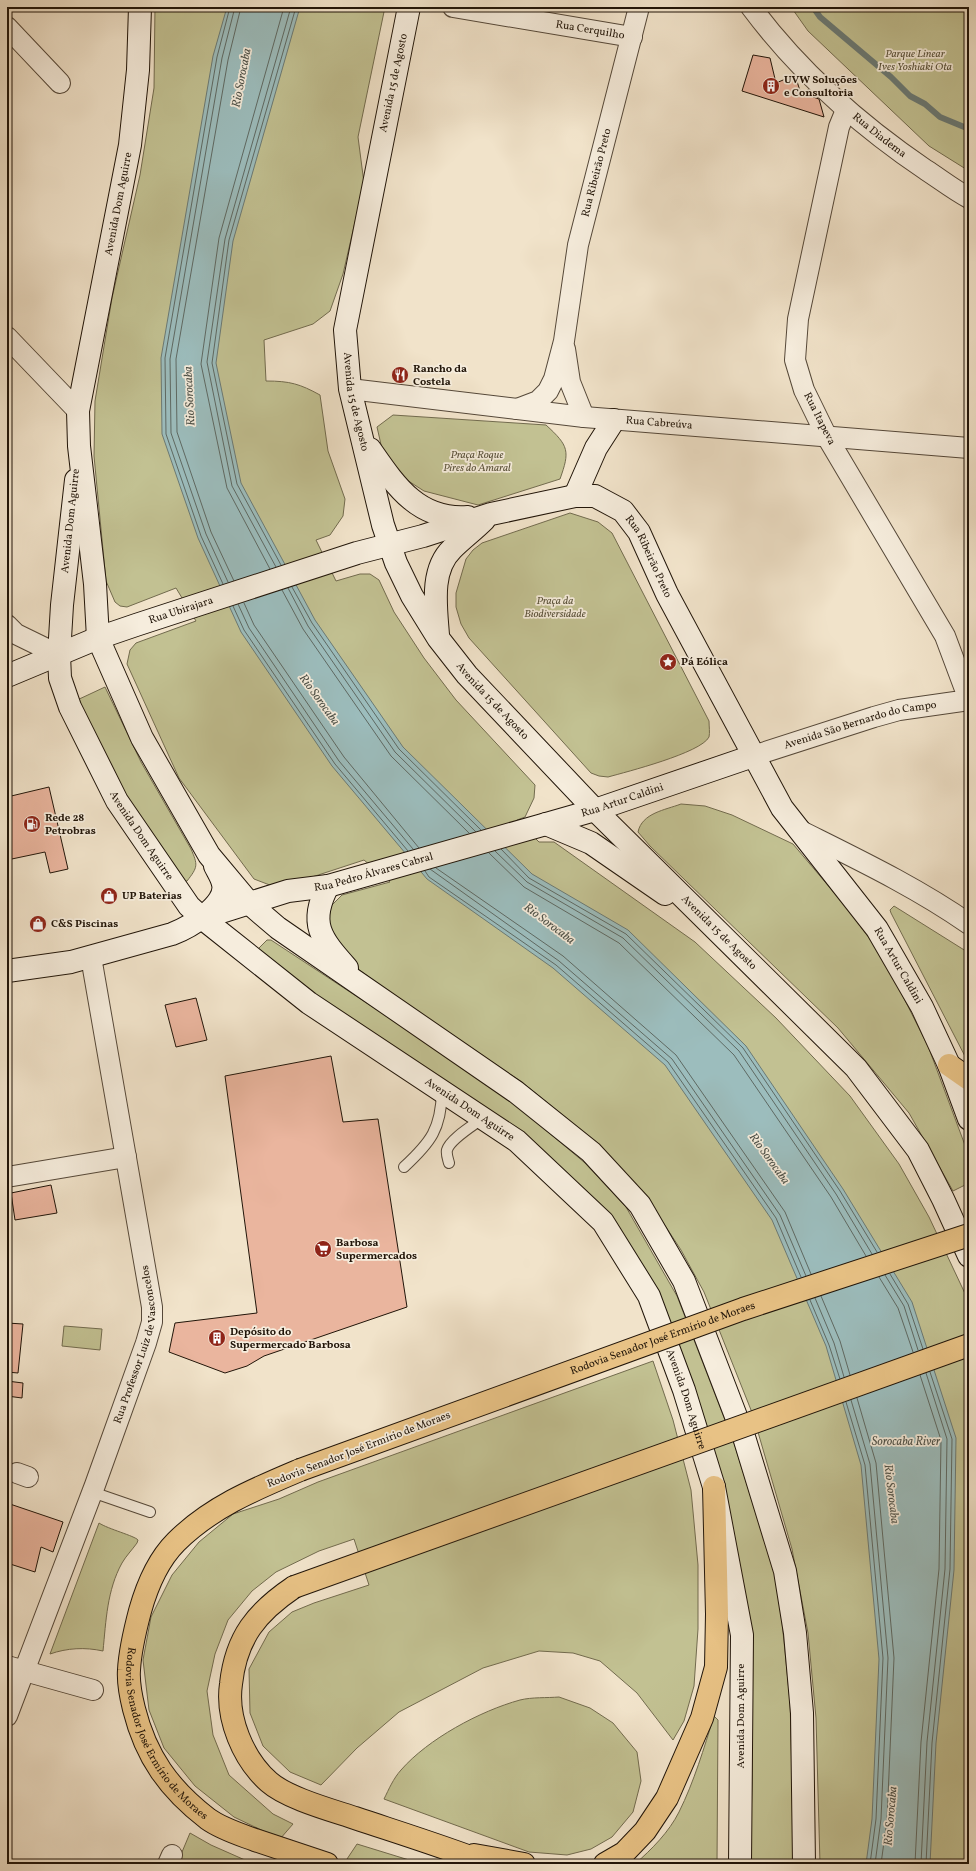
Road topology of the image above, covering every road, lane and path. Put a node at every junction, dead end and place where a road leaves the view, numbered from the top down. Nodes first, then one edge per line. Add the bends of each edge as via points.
1 (140, 7) edge
2 (409, 7) edge
3 (453, 7) edge
4 (639, 7) edge
5 (751, 7) edge
6 (7, 27) edge
7 (632, 37) junction
8 (60, 83) dead end
9 (846, 110) junction
10 (969, 198) edge
11 (7, 337) edge
12 (564, 341) junction
13 (350, 389) junction
14 (516, 409) junction
15 (78, 411) junction
16 (584, 417) junction
17 (614, 420) junction
18 (827, 437) junction
19 (363, 439) junction
20 (79, 446) junction
21 (969, 448) edge
22 (575, 496) junction
23 (491, 514) junction
24 (388, 544) junction
25 (7, 625) edge
26 (98, 638) junction
27 (438, 638) junction
28 (59, 655) junction
29 (7, 676) edge
30 (969, 700) edge
31 (753, 756) junction
32 (595, 810) junction
33 (542, 825) junction
34 (798, 830) junction
35 (209, 855) junction
36 (335, 884) junction
37 (250, 904) junction
38 (202, 918) junction
39 (708, 923) junction
40 (969, 924) edge
41 (91, 957) junction
42 (7, 971) edge
43 (368, 991) junction
44 (949, 1065) junction
45 (969, 1079) edge
46 (442, 1091) junction
47 (484, 1118) junction
48 (969, 1119) edge
49 (126, 1157) junction
50 (449, 1163) dead end
51 (404, 1167) dead end
52 (7, 1177) edge
53 (969, 1234) edge
54 (969, 1256) edge
55 (969, 1345) edge
56 (714, 1487) junction
57 (92, 1492) junction
58 (150, 1512) dead end
59 (15, 1668) edge
60 (93, 1690) dead end
61 (7, 1716) edge
62 (460, 1853) junction
63 (326, 1864) edge
64 (489, 1864) edge
65 (524, 1864) edge
66 (605, 1864) edge
67 (740, 1864) edge
68 (804, 1864) edge

1 - 15 main road, Avenida Dom Aguirre via 138,70 130,145
2 - 13 main road, Avenida 15 de Agosto via 345,330
3 - 7 street, Rua Cerquilho
4 - 7 street, Rua Ribeirão Preto
5 - 9 street, Rua Diadema via 768,30
6 - 8 street
7 - 12 street, Rua Ribeirão Preto via 578,245
9 - 10 street, Rua Diadema via 900,152
9 - 18 street, Rua Itapeva via 839,127 797,326 795,360 804,390
11 - 15 street
12 - 14 street, Rua Ribeirão Preto via 554,379 548,391 538,401
12 - 16 street, Rua Ribeirão Preto via 570,382
13 - 14 street, Rua Cabreúva
13 - 19 main road, Avenida 15 de Agosto
14 - 16 street, Rua Cabreúva
15 - 20 main road, Avenida Dom Aguirre
16 - 17 street, Rua Cabreúva
17 - 18 street, Rua Cabreúva
17 - 22 main road via 596,448
18 - 21 street, Rua Cabreúva
18 - 30 street, Rua Itapeva via 946,636
19 - 23 main road via 392,482 429,512 459,517
19 - 24 main road, Avenida 15 de Agosto
20 - 26 main road, Avenida Dom Aguirre via 89,519
20 - 28 main road, Avenida Dom Aguirre
22 - 23 main road, Rua Ribeirão Preto
22 - 31 main road, Rua Ribeirão Preto via 595,496 623,511 639,532 668,594
23 - 24 main road, Rua Ribeirão Preto via 423,536
23 - 27 main road via 451,549 443,560 438,576
24 - 26 main road, Rua Ubirajara
24 - 27 main road, Avenida 15 de Agosto via 412,596
25 - 28 street via 16,634
26 - 28 main road, Rua Ubirajara
26 - 35 main road, Avenida Dom Aguirre via 142,738
27 - 32 main road, Avenida 15 de Agosto via 467,675
28 - 29 main road, Rua Ubirajara
28 - 38 main road, Avenida Dom Aguirre via 60,678 70,707 117,801 172,883 189,906
30 - 31 street, Avenida São Bernardo do Campo via 899,710
31 - 32 main road, Rua Artur Caldini
31 - 34 main road, Rua Artur Caldini via 782,808
32 - 33 main road, Rua Artur Caldini
32 - 39 main road, Avenida 15 de Agosto
33 - 36 main road, Rua Pedro Álvares Cabral
33 - 39 main road via 591,843
34 - 40 street, Rua Artur Caldini via 868,864
34 - 44 main road, Rua Artur Caldini via 877,929 922,1007
35 - 37 main road, Avenida Dom Aguirre
35 - 38 main road, Rua Pedro Álvares Cabral via 223,884 223,891 219,900
36 - 37 main road, Rua Pedro Álvares Cabral via 288,891
36 - 43 main road via 321,900 318,922 332,950
37 - 38 main road, Rua Pedro Álvares Cabral
37 - 43 main road, Avenida Dom Aguirre via 278,928
38 - 41 main road, Rua Pedro Álvares Cabral via 186,929 172,934
38 - 46 main road, Avenida Dom Aguirre via 309,1003
39 - 54 main road, Avenida 15 de Agosto via 856,1068 918,1150
41 - 42 main road, Rua Pedro Álvares Cabral
41 - 49 street, Rua Professor Luiz de Vasconcelos
43 - 68 main road, Avenida Dom Aguirre via 516,1092 591,1152 640,1205 684,1281 744,1437 785,1571 795,1633 802,1713
44 - 45 highway
44 - 48 main road, Rua Artur Caldini
46 - 47 main road, Avenida Dom Aguirre
46 - 51 lane via 436,1128 426,1146
47 - 50 lane via 449,1146
47 - 56 main road, Avenida Dom Aguirre via 517,1141 603,1222 649,1296 684,1390
49 - 52 street
49 - 57 street, Rua Professor Luiz de Vasconcelos via 152,1307 152,1322
53 - 63 highway, Rodovia Senador José Ermírio de Moraes, bridge via 743,1310 300,1470 217,1509 175,1543 151,1579 144,1597 133,1635 129,1671 132,1700 140,1731 153,1760 170,1784 210,1820 234,1832
55 - 62 highway, bridge via 294,1586 272,1602 246,1632 232,1672 230,1689 235,1727 248,1755 269,1782 303,1800
56 - 66 highway via 716,1667 702,1718 667,1798 640,1837 624,1853
56 - 67 main road, Avenida Dom Aguirre via 742,1635
57 - 58 lane
57 - 59 street, Rua Professor Luiz de Vasconcelos
59 - 60 street
59 - 61 street, Rua Professor Luiz de Vasconcelos
62 - 64 highway
62 - 65 highway

